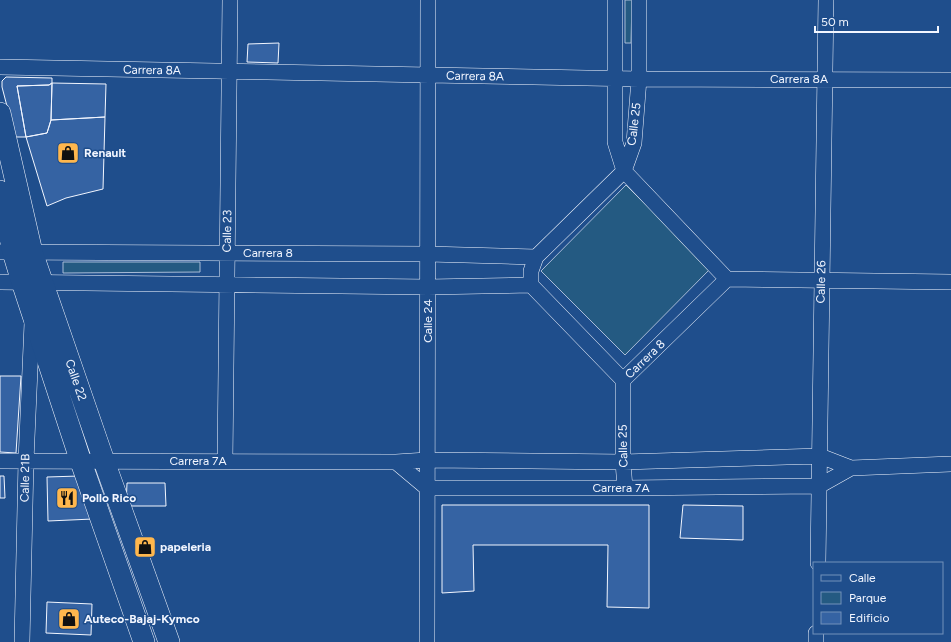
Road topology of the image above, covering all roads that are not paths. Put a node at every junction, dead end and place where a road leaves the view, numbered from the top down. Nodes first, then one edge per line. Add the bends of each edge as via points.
1 (230, 0) edge
2 (428, 0) edge
3 (615, 0) edge
4 (639, 0) edge
5 (826, 0) edge
6 (0, 67) edge
7 (229, 72) junction
8 (428, 75) junction
9 (615, 78) junction
10 (639, 79) junction
11 (825, 79) junction
12 (951, 80) edge
13 (0, 113) edge
14 (624, 171) junction
15 (0, 191) edge
16 (15, 252) edge
17 (227, 253) junction
18 (428, 254) junction
19 (536, 257) junction
20 (727, 279) junction
21 (821, 280) junction
22 (0, 282) edge
23 (32, 282) junction
24 (951, 282) edge
25 (227, 284) junction
26 (531, 285) junction
27 (428, 287) junction
28 (33, 314) junction
29 (623, 380) junction
30 (820, 456) junction
31 (427, 460) junction
32 (0, 461) edge
33 (26, 461) junction
34 (104, 461) junction
35 (82, 462) junction
36 (225, 462) junction
37 (396, 462) junction
38 (623, 462) junction
39 (951, 464) edge
40 (851, 468) junction
41 (820, 486) junction
42 (427, 488) junction
43 (625, 488) junction
44 (818, 562) edge
45 (22, 642) edge
46 (144, 642) edge
47 (169, 642) edge
48 (427, 642) edge

1 - 7 street, Calle 23
2 - 8 street, Calle 24
3 - 9 street, Calle 25
4 - 10 street, Calle 25
5 - 11 street, Calle 26
6 - 7 street, Carrera 8A
7 - 8 street, Carrera 8A
7 - 17 street, Calle 23
8 - 9 street, Carrera 8A
8 - 18 street, Calle 24
9 - 10 street, Carrera 8A
9 - 14 street, Calle 25 via 616,142
10 - 11 street, Carrera 8A
10 - 14 street, Calle 25 via 634,143
11 - 12 street, Carrera 8A
11 - 21 street, Calle 26
13 - 16 main road, Calle 22
14 - 19 street
14 - 20 street
15 - 16 main road, Calle 22
16 - 17 street, Carrera 8
16 - 23 main road, Calle 22
17 - 18 street, Carrera 8
17 - 25 street, Calle 23
18 - 19 street, Carrera 8
18 - 27 street, Calle 24
19 - 26 street via 531,272
20 - 21 street
20 - 29 street, Carrera 8
21 - 24 street
21 - 30 street, Calle 26
22 - 23 street
23 - 25 street
23 - 28 main road, Calle 22
23 - 34 main road, Calle 22
25 - 27 street
25 - 36 street, Calle 23
26 - 27 street
26 - 29 street, Carrera 8
27 - 31 street, Calle 24
28 - 33 street, Calle 21B
28 - 35 main road, Calle 22
29 - 38 street, Calle 25
30 - 38 street, Carrera 7A
30 - 40 street, Carrera 7A
30 - 41 street, Calle 26
31 - 37 street, Carrera 7A
31 - 38 street, Carrera 7A
31 - 42 street, Calle 24
32 - 33 street, Carrera 7A
33 - 35 street, Carrera 7A
33 - 45 street, Calle 21B
34 - 35 street, Carrera 7A
34 - 36 street, Carrera 7A
34 - 47 main road, Calle 22
35 - 46 main road, Calle 22
36 - 37 street, Carrera 7A
37 - 42 street
38 - 43 street, Calle 25
39 - 40 street, Carrera 7A
40 - 41 street, Carrera 7A
41 - 43 street, Carrera 7A
41 - 44 street, Calle 26
42 - 43 street, Carrera 7A
42 - 48 street, Calle 24

